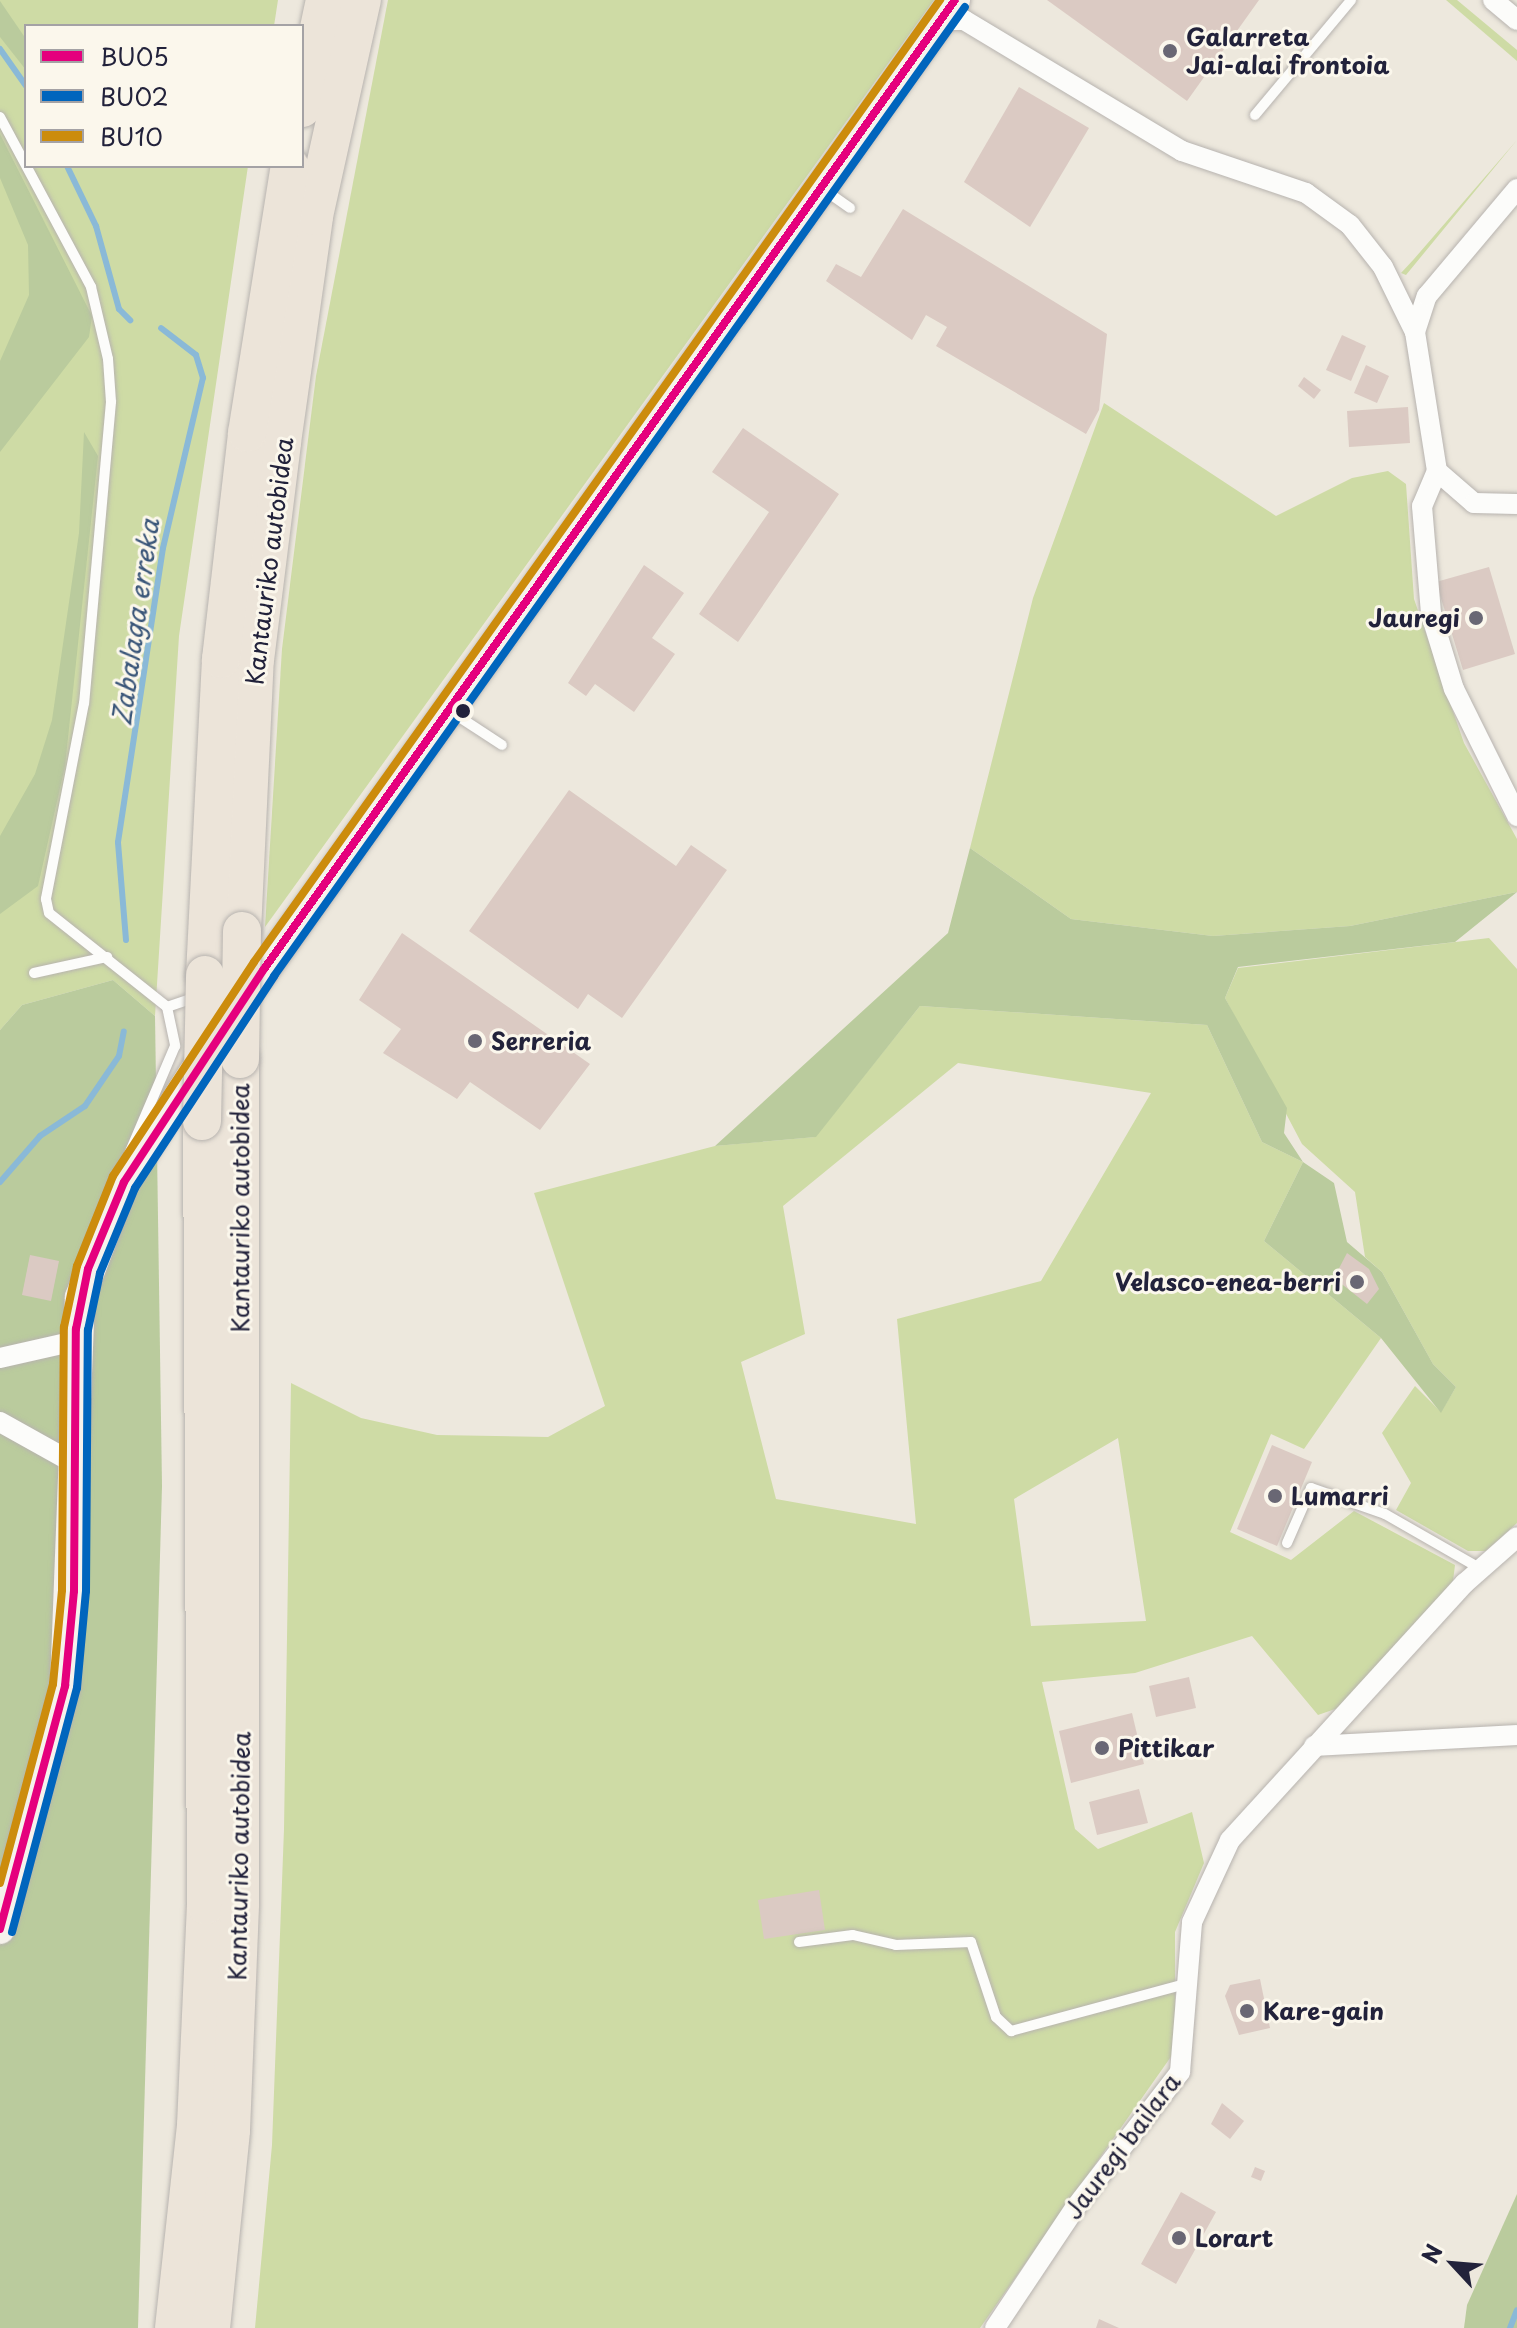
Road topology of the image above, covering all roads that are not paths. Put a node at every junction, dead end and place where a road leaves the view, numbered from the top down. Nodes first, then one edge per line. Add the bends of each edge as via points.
1 (325, 0) edge
2 (362, 0) edge
3 (1351, 0) edge
4 (1493, 0) edge
5 (948, 10) edge
6 (1517, 20) edge
7 (304, 99) edge
8 (1255, 115) dead end
9 (0, 117) edge
10 (24, 162) edge
11 (27, 168) edge
12 (290, 168) edge
13 (821, 188) junction
14 (1517, 189) edge
15 (850, 208) dead end
16 (1389, 283) junction
17 (1425, 300) junction
18 (1415, 332) junction
19 (1437, 471) junction
20 (1517, 504) edge
21 (448, 710) junction
22 (502, 745) dead end
23 (1517, 816) edge
24 (107, 957) junction
25 (264, 969) junction
26 (34, 973) dead end
27 (167, 1007) junction
28 (124, 1182) junction
29 (75, 1341) junction
30 (0, 1358) edge
31 (0, 1422) edge
32 (70, 1461) junction
33 (1517, 1537) edge
34 (1287, 1543) dead end
35 (1481, 1569) junction
36 (1517, 1735) edge
37 (1314, 1746) junction
38 (0, 1929) edge
39 (799, 1942) dead end
40 (1185, 1984) junction
41 (174, 2328) edge
42 (211, 2328) edge
43 (995, 2328) edge

1 - 7 highway
2 - 42 highway, Kantauriko autobidea, bridge via 314,216 255,660 240,1059 240,1904 231,2130
3 - 8 lane
4 - 6 street
5 - 13 main road
5 - 16 street via 1182,151 1306,193 1350,225
9 - 10 lane
11 - 24 lane via 91,287 108,359 111,402 84,703 46,899 49,913
12 - 41 highway, Kantauriko autobidea, bridge via 247,433 221,659 202,1121 206,1905 196,2125
13 - 15 lane
13 - 21 main road
14 - 17 street
16 - 17 street
16 - 18 street
17 - 18 street
18 - 19 street
19 - 20 street via 1474,503
19 - 23 street via 1422,506 1431,614 1454,689
21 - 22 lane
21 - 25 main road
24 - 26 lane
24 - 27 lane
25 - 27 lane
25 - 28 main road
27 - 28 lane via 175,1046 131,1138
28 - 29 main road via 88,1269
29 - 30 street
29 - 32 main road
31 - 32 street
32 - 38 main road via 74,1591 65,1686
33 - 35 street, Jauregi bailara
34 - 35 lane via 1311,1488 1385,1514
35 - 37 street, Jauregi bailara
36 - 37 street
37 - 40 street, Jauregi bailara via 1230,1840 1192,1922
39 - 40 lane via 853,1935 896,1945 971,1942 996,2017 1011,2031
40 - 43 street, Jauregi bailara via 1180,2072 1075,2208

